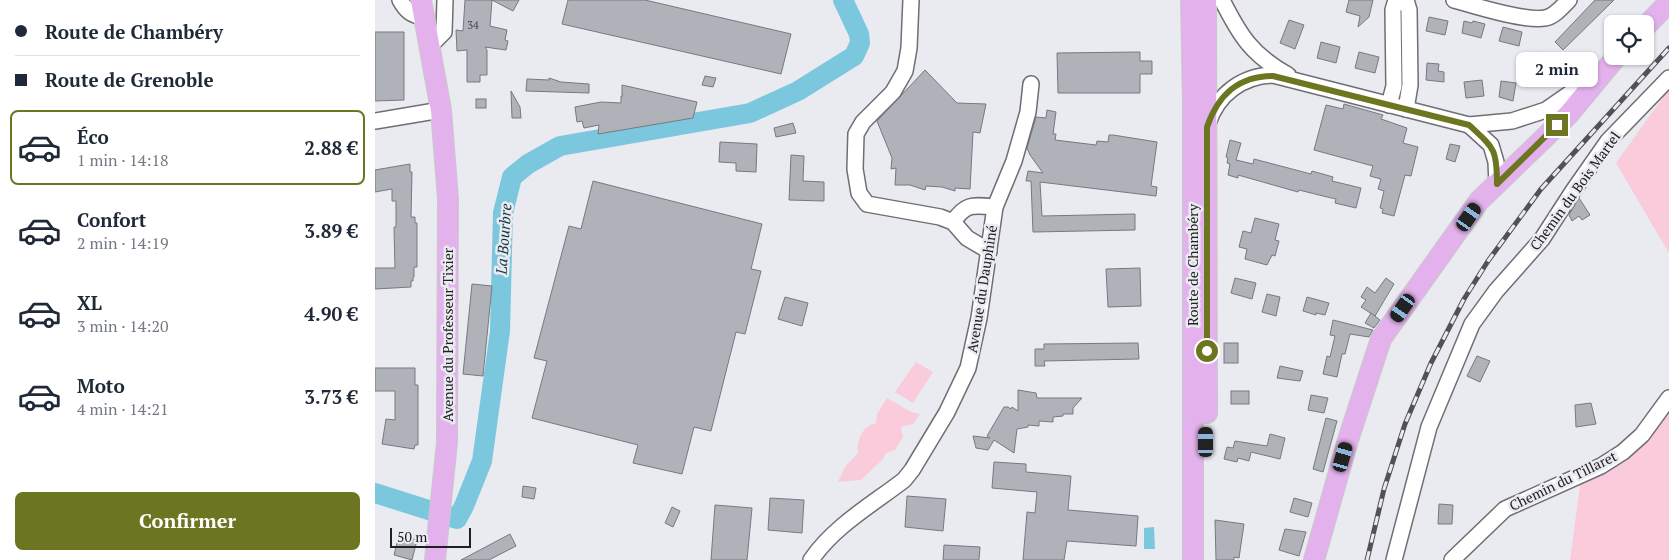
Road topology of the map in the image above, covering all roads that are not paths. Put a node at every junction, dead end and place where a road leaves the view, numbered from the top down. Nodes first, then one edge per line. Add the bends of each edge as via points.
1 (400, 0) edge
2 (445, 0) edge
3 (911, 0) edge
4 (1191, 0) edge
5 (1205, 0) edge
6 (1222, 0) edge
7 (1396, 0) edge
8 (1405, 0) edge
9 (1454, 0) edge
10 (1569, 0) edge
11 (1669, 2) edge
12 (1492, 5) edge
13 (422, 8) edge
14 (1654, 18) edge
15 (430, 46) junction
16 (1609, 65) edge
17 (1669, 78) edge
18 (1596, 81) junction
19 (1300, 82) junction
20 (1031, 84) dead end
21 (1389, 105) junction
22 (1406, 109) junction
23 (441, 110) junction
24 (375, 121) edge
25 (1469, 125) junction
26 (1207, 127) junction
27 (1497, 184) junction
28 (995, 207) junction
29 (953, 222) junction
30 (989, 251) junction
31 (1669, 398) edge
32 (435, 560) edge
33 (811, 560) edge
34 (1193, 560) edge
35 (1206, 560) edge
36 (1314, 560) edge
37 (1394, 560) edge
38 (1452, 560) edge

1 - 13 street via 412,15
2 - 15 street via 444,32
3 - 29 street via 905,71 893,92 863,122 856,134 855,169 859,193 867,204
4 - 34 main road, Route de Chambéry
5 - 26 main road, Route de Chambéry
6 - 19 street via 1247,44 1262,59
7 - 21 street via 1393,10 1394,86
8 - 22 street via 1409,10 1410,85
9 - 12 street
10 - 12 street via 1547,18 1532,19
11 - 14 main road
13 - 15 main road, Avenue du Professeur Tixier
15 - 23 main road, Avenue du Professeur Tixier
16 - 18 main road
17 - 37 street, Chemin du Bois Martel via 1608,142 1542,239 1472,324 1429,427
18 - 25 street via 1572,92 1546,110 1512,121
18 - 27 main road via 1569,114
19 - 21 street
19 - 26 street via 1273,76 1247,80 1221,99
20 - 28 street, Avenue du Dauphiné via 1028,112 1014,161
21 - 22 street
22 - 25 street
23 - 24 street
23 - 32 main road, Avenue du Professeur Tixier via 448,199 447,442
25 - 27 street via 1491,145
26 - 35 main road, Route de Chambéry
27 - 36 main road via 1479,202 1381,339
28 - 29 street via 968,206
28 - 30 street, Avenue du Dauphiné
29 - 30 street via 967,238
30 - 33 street, Avenue du Dauphiné via 969,368 947,412 904,480 841,528
31 - 38 street, Chemin du Tillaret via 1642,435 1623,452 1601,466 1505,509

